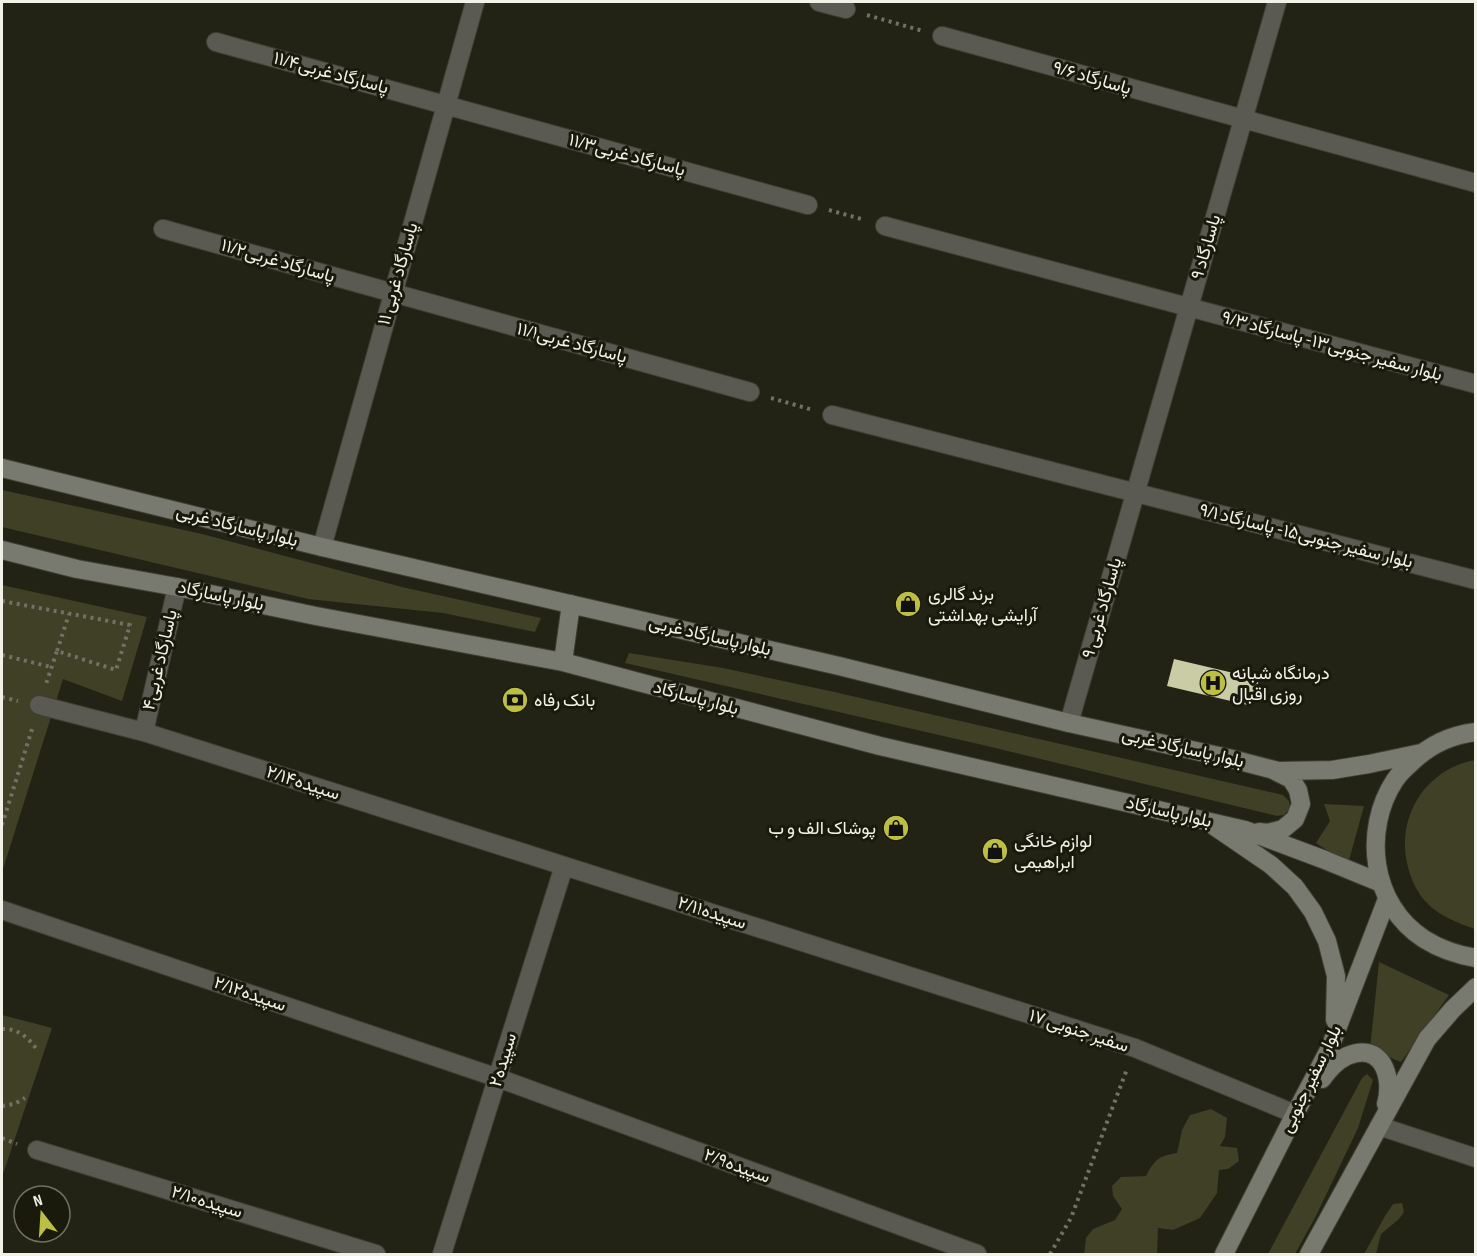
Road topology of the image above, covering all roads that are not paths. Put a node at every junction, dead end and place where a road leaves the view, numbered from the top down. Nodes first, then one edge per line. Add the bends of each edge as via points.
1 (475, 2) edge
2 (819, 2) edge
3 (1277, 2) edge
4 (846, 9) road end
5 (942, 36) road end
6 (216, 42) dead end
7 (446, 105) junction
8 (1243, 120) junction
9 (1476, 183) edge
10 (808, 205) road end
11 (885, 226) road end
12 (163, 230) dead end
13 (393, 293) junction
14 (1189, 308) junction
15 (1476, 384) edge
16 (750, 392) road end
17 (832, 415) road end
18 (2, 468) edge
19 (1136, 493) junction
20 (322, 547) junction
21 (2, 550) edge
22 (1476, 580) edge
23 (177, 587) junction
24 (571, 604) junction
25 (562, 662) junction
26 (39, 705) dead end
27 (1476, 722) edge
28 (1069, 723) junction
29 (144, 732) junction
30 (1468, 733) edge
31 (1421, 753) junction
32 (1272, 769) junction
33 (1205, 820) junction
34 (1245, 830) junction
35 (564, 866) junction
36 (1384, 891) junction
37 (2, 910) edge
38 (1476, 958) edge
39 (859, 960) joint
40 (1476, 987) edge
41 (1335, 1034) junction
42 (498, 1078) junction
43 (1295, 1114) junction
44 (1379, 1126) junction
45 (37, 1150) dead end
46 (1476, 1158) edge
47 (376, 1254) edge
48 (442, 1254) edge
49 (977, 1254) edge
50 (1224, 1254) edge
51 (1309, 1254) edge

1 - 7 street, پاسارگاد غربی ۱۱
2 - 4 street
3 - 8 street, پاسارگاد ۹
5 - 8 street, پاسارگاد ۹/۶
6 - 7 street, پاسارگاد غربی۱۱/۴
7 - 10 street, پاسارگاد غربی۱۱/۳
7 - 13 street, پاسارگاد غربی ۱۱
8 - 9 street, پاسارگاد ۹/۶
8 - 14 street, پاسارگاد ۹
11 - 14 street, بلوار سفیر جنوبی۱۳- پاسارگاد ۹/۳
12 - 13 street, پاسارگاد غربی۱۱/۲
13 - 16 street, پاسارگاد غربی۱۱/۱
13 - 20 street, پاسارگاد غربی ۱۱
14 - 15 street, بلوار سفیر جنوبی۱۳- پاسارگاد ۹/۳
14 - 19 street, پاسارگاد ۹
17 - 19 street, بلوار سفیر جنوبی۱۵- پاسارگاد ۹/۱
18 - 20 main road, بلوار پاسارگاد غربی
19 - 22 street, بلوار سفیر جنوبی۱۵- پاسارگاد ۹/۱
19 - 28 street, پاسارگاد غربی ۹
20 - 24 main road, بلوار پاسارگاد غربی
21 - 23 main road, بلوار پاسارگاد via 77,569
23 - 25 main road, بلوار پاسارگاد
23 - 29 street, پاسارگاد غربی۴
24 - 25 main road
24 - 28 main road, بلوار پاسارگاد غربی
25 - 33 main road, بلوار پاسارگاد via 880,746
26 - 29 street, سپیده۲/۱۴
27 - 30 main road
28 - 32 main road, بلوار پاسارگاد غربی
29 - 35 street, سپیده۲/۱۴
30 - 31 main road via 1440,741
31 - 32 main road, بلوار پاسارگاد غربی via 1332,770
31 - 36 main road via 1395,778 1379,811 1374,848
32 - 34 main road via 1291,779 1298,790 1301,804 1295,819 1283,829 1268,833
33 - 34 main road, بلوار پاسارگاد
33 - 41 main road via 1271,865 1295,887 1313,912 1327,941 1335,976
34 - 36 main road, بلوار پاسارگاد via 1325,860
35 - 39 street, سپیده۲/۱۱
35 - 42 street, سپیده۲
36 - 38 main road via 1403,921 1423,938 1448,951
36 - 41 main road, بلوار سفیر جنوبی
37 - 42 street, سپیده۲/۱۲
39 - 43 street, سفیر جنوبی ۱۷ via 1135,1048
40 - 44 main road via 1428,1039
41 - 43 main road, بلوار سفیر جنوبی
42 - 48 street, سپیده۲
42 - 49 street, سپیده۲/۹
43 - 44 main road via 1335,1063 1358,1052 1371,1054 1383,1063 1388,1074 1387,1100
43 - 50 main road, بلوار سفیر جنوبی
44 - 46 street
44 - 51 main road
45 - 47 street, سپیده۲/۱۰

